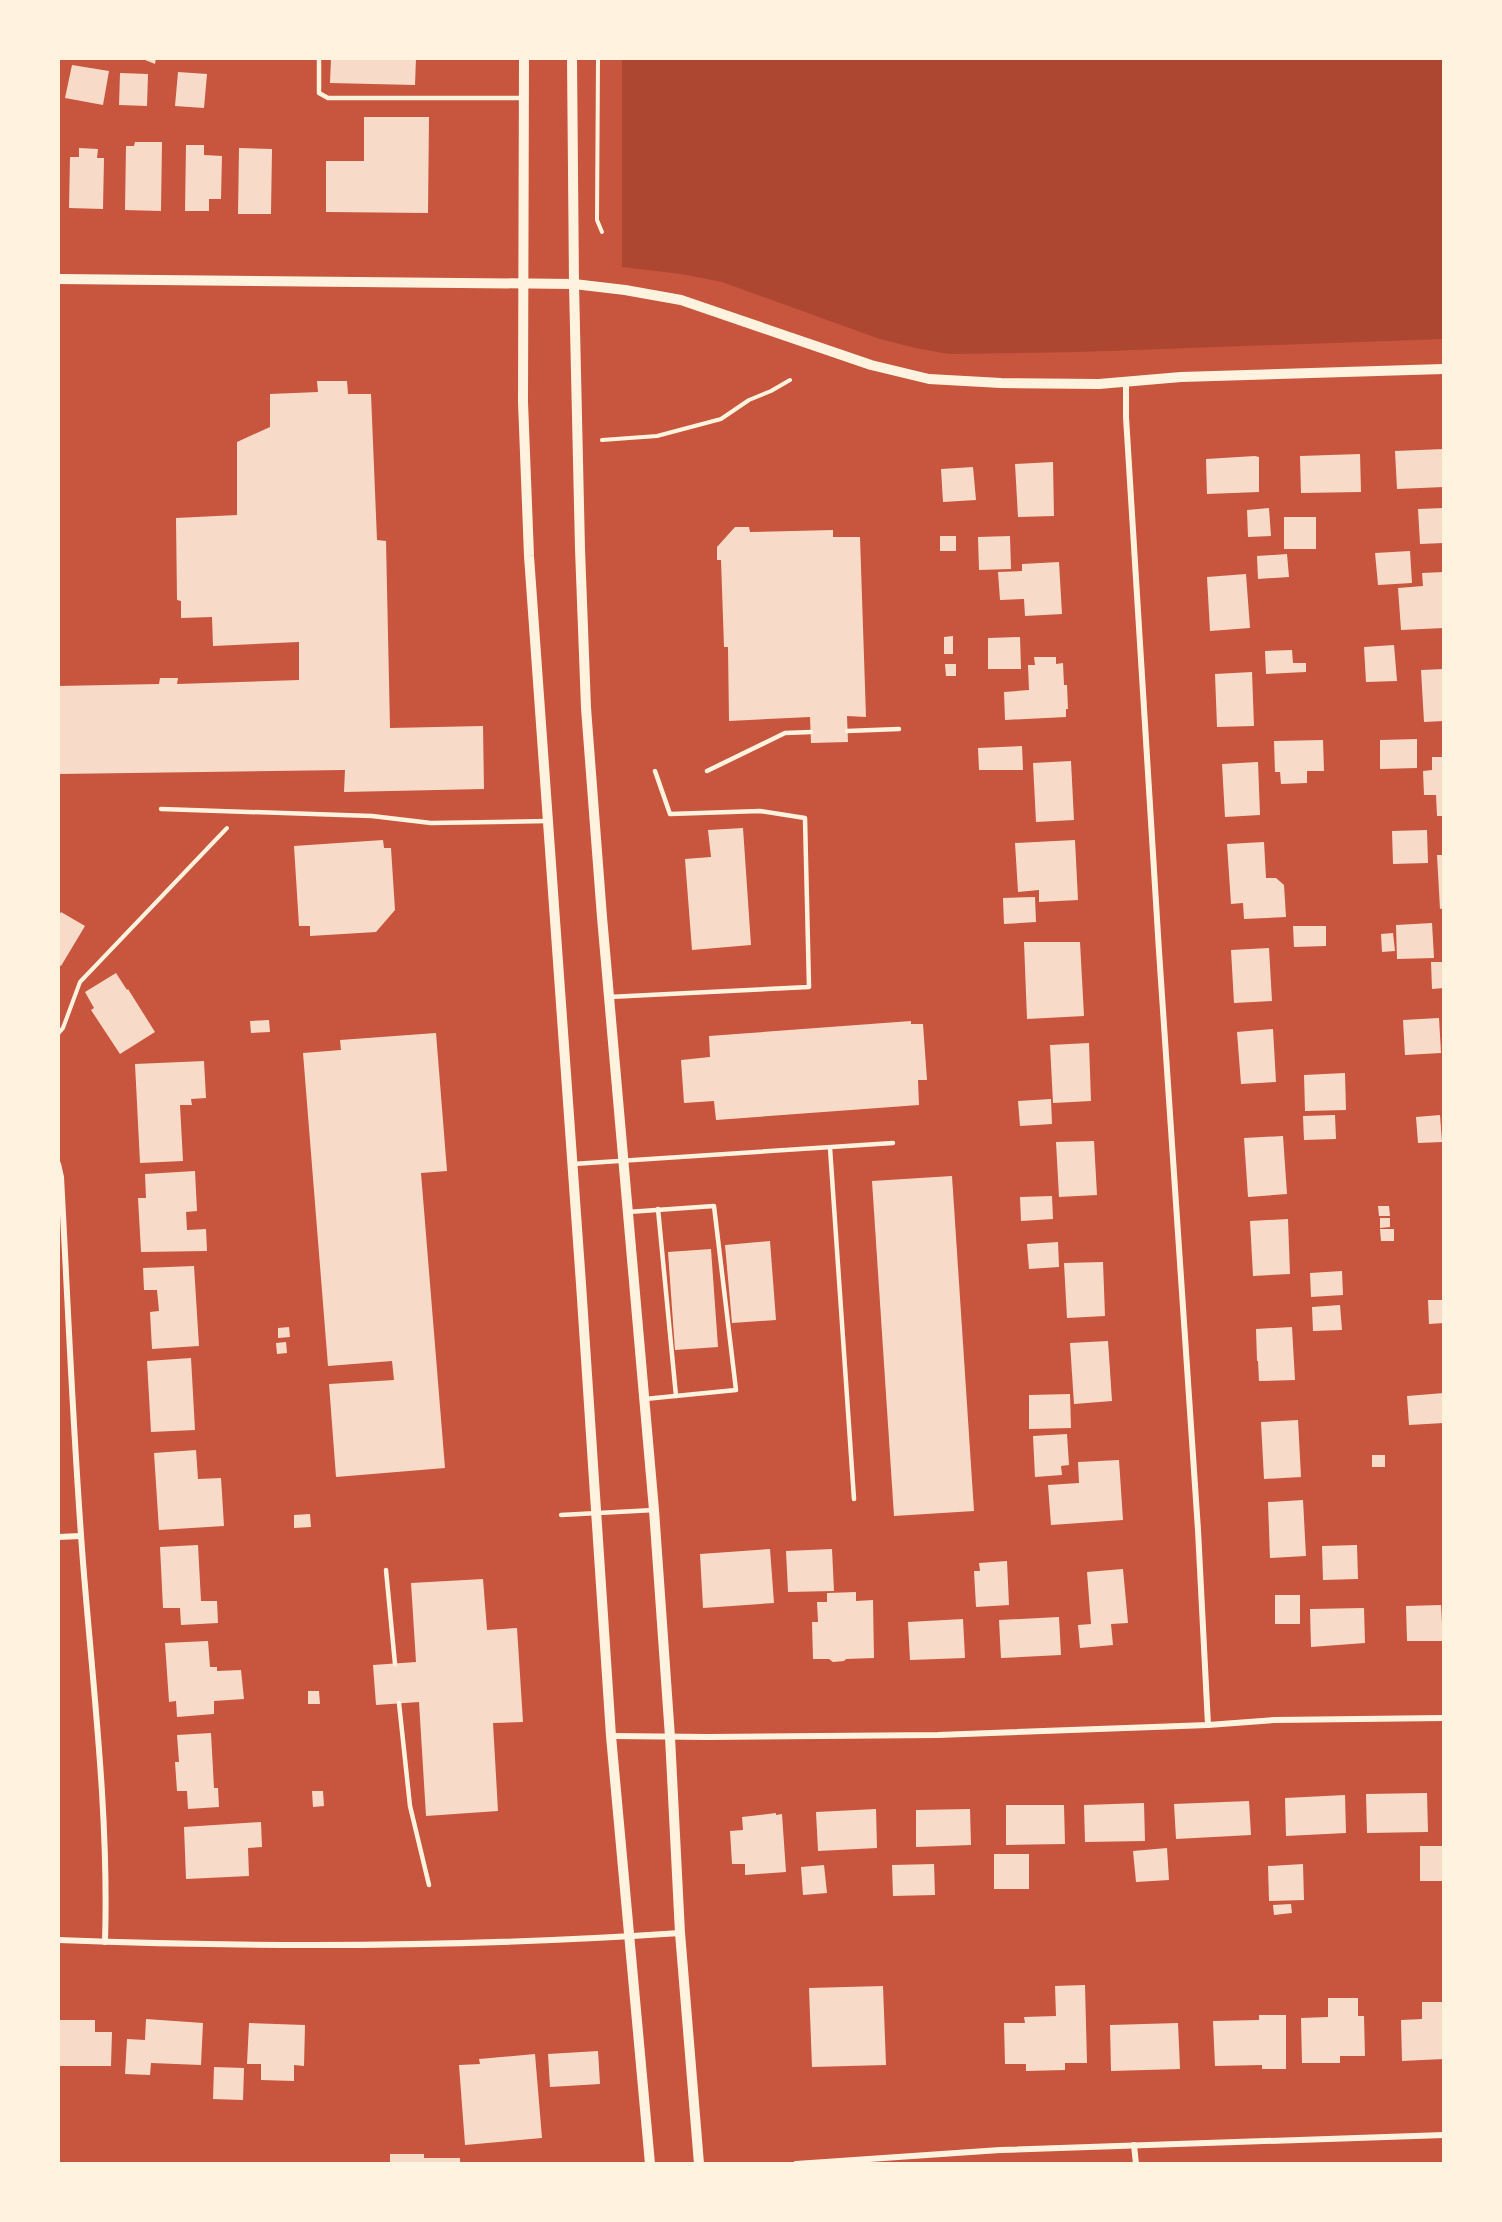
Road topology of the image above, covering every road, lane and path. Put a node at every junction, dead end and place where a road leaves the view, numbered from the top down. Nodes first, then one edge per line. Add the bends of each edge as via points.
1 (319, 58) edge
2 (524, 58) edge
3 (572, 58) edge
4 (598, 58) edge
5 (524, 98) junction
6 (602, 232) dead end
7 (58, 279) edge
8 (574, 284) junction
9 (523, 285) junction
10 (1443, 369) edge
11 (789, 380) dead end
12 (1126, 381) junction
13 (602, 440) dead end
14 (899, 729) dead end
15 (848, 731) dead end
16 (811, 732) dead end
17 (655, 771) dead end
18 (707, 771) dead end
19 (161, 809) dead end
20 (243, 812) junction
21 (548, 821) junction
22 (609, 997) junction
23 (58, 1034) edge
24 (893, 1143) dead end
25 (830, 1148) junction
26 (623, 1161) junction
27 (58, 1164) edge
28 (573, 1164) junction
29 (658, 1209) junction
30 (628, 1212) junction
31 (676, 1396) junction
32 (644, 1400) junction
33 (854, 1499) dead end
34 (654, 1510) junction
35 (597, 1514) junction
36 (561, 1515) dead end
37 (81, 1536) junction
38 (58, 1537) edge
39 (386, 1570) dead end
40 (395, 1664) dead end
41 (399, 1703) dead end
42 (1443, 1718) edge
43 (1208, 1725) junction
44 (611, 1736) junction
45 (670, 1737) junction
46 (429, 1884) dead end
47 (680, 1934) junction
48 (629, 1937) junction
49 (58, 1941) edge
50 (105, 1942) junction
51 (1443, 2135) edge
52 (1134, 2145) junction
53 (650, 2163) edge
54 (699, 2163) edge
55 (796, 2163) edge
56 (1136, 2163) edge

1 - 5 lane via 319,93 328,98
2 - 5 street
3 - 8 street
4 - 6 path via 597,220
5 - 9 street
7 - 9 street
8 - 9 street
8 - 12 street via 681,300 871,365 929,379 1099,384
8 - 22 street via 583,649
9 - 21 street via 529,556
10 - 12 street
11 - 13 path via 721,419 657,436
12 - 43 street
14 - 15 lane
16 - 18 lane via 785,734
17 - 22 lane via 670,814 760,811 805,818 809,987
19 - 20 lane
20 - 21 lane via 372,816 431,823
20 - 23 path via 80,982
21 - 28 street
22 - 26 street
24 - 25 lane
25 - 26 lane
25 - 33 lane
26 - 28 lane
26 - 30 street
27 - 37 street
28 - 35 street
29 - 30 lane
29 - 31 lane
29 - 31 lane via 714,1206 736,1390
30 - 32 street
31 - 32 lane
32 - 34 street
34 - 35 lane
34 - 45 street
35 - 36 lane
35 - 44 street
37 - 38 street
37 - 50 street via 99,1766
39 - 40 lane
41 - 46 lane via 410,1806
42 - 43 street via 1274,1720
43 - 45 street via 938,1735
44 - 45 street
44 - 48 street
45 - 47 street
47 - 48 street
47 - 54 street
48 - 50 street via 345,1947
48 - 53 street
49 - 50 street
51 - 52 street
52 - 55 street
52 - 56 street

